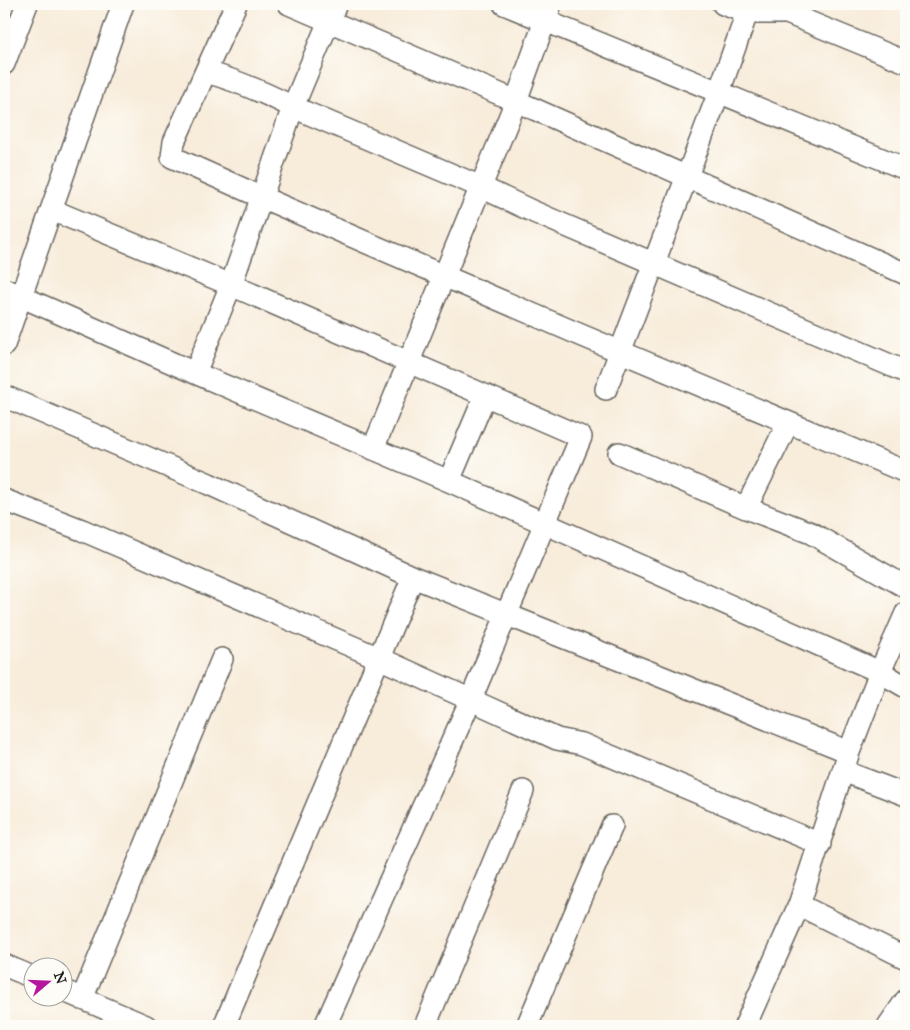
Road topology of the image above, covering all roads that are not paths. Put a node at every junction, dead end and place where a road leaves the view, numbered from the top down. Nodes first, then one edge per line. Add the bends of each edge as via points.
1 (27, 4) edge
2 (123, 4) edge
3 (236, 4) edge
4 (289, 4) edge
5 (504, 4) edge
6 (723, 4) edge
7 (332, 12) edge
8 (548, 12) edge
9 (748, 13) junction
10 (906, 62) edge
11 (4, 64) edge
12 (206, 72) junction
13 (719, 92) junction
14 (516, 101) junction
15 (293, 107) junction
16 (906, 169) edge
17 (687, 178) junction
18 (481, 187) junction
19 (261, 197) junction
20 (52, 210) junction
21 (654, 263) junction
22 (906, 274) edge
23 (445, 275) junction
24 (231, 285) junction
25 (12, 293) edge
26 (4, 345) edge
27 (620, 351) junction
28 (409, 361) junction
29 (906, 372) edge
30 (195, 373) junction
31 (606, 389) dead end
32 (4, 396) edge
33 (485, 396) junction
34 (788, 423) junction
35 (373, 449) junction
36 (618, 452) dead end
37 (906, 472) edge
38 (449, 481) junction
39 (4, 500) edge
40 (746, 508) junction
41 (545, 523) junction
42 (413, 576) junction
43 (906, 587) edge
44 (906, 613) edge
45 (507, 614) junction
46 (379, 658) junction
47 (222, 659) dead end
48 (880, 672) junction
49 (906, 687) edge
50 (471, 698) junction
51 (846, 762) junction
52 (523, 791) dead end
53 (906, 795) edge
54 (612, 826) dead end
55 (820, 844) junction
56 (798, 906) junction
57 (906, 958) edge
58 (4, 965) edge
59 (22, 973) edge
60 (72, 994) edge
61 (82, 999) junction
62 (906, 1000) edge
63 (146, 1026) edge
64 (224, 1026) edge
65 (325, 1026) edge
66 (425, 1026) edge
67 (527, 1026) edge
68 (745, 1026) edge
69 (888, 1026) edge

1 - 11 street
2 - 20 street
3 - 12 street
4 - 7 street
5 - 8 street
6 - 9 street
7 - 14 street
7 - 15 street
8 - 13 street
8 - 14 street
9 - 10 street via 787,13
9 - 13 street
12 - 15 street
12 - 19 street via 174,142 172,157
13 - 16 street
13 - 17 street
14 - 17 street
14 - 18 street
15 - 18 street
15 - 19 street
17 - 21 street
17 - 22 street
18 - 21 street
18 - 23 street
19 - 23 street
19 - 24 street
20 - 24 street
20 - 25 street
21 - 27 street
21 - 29 street
23 - 27 street
23 - 28 street
24 - 28 street
24 - 30 street
25 - 26 street
25 - 30 street
27 - 31 street
27 - 34 street
28 - 33 street
28 - 35 street
30 - 35 street
32 - 42 street
33 - 38 street
33 - 41 street via 581,436
34 - 37 street
34 - 40 street
35 - 38 street
36 - 40 street
38 - 41 street
39 - 46 street via 82,530
40 - 43 street via 811,533
41 - 45 street
41 - 48 street
42 - 45 street
42 - 46 street
44 - 48 street
45 - 50 street
45 - 51 street
46 - 50 street
46 - 64 street
47 - 61 street
48 - 49 street
48 - 51 street
50 - 55 street via 557,739 582,744
50 - 65 street
51 - 53 street
51 - 55 street
52 - 66 street
54 - 67 street
55 - 56 street
56 - 57 street
56 - 68 street
58 - 59 street
60 - 61 street
61 - 63 street
62 - 69 street

